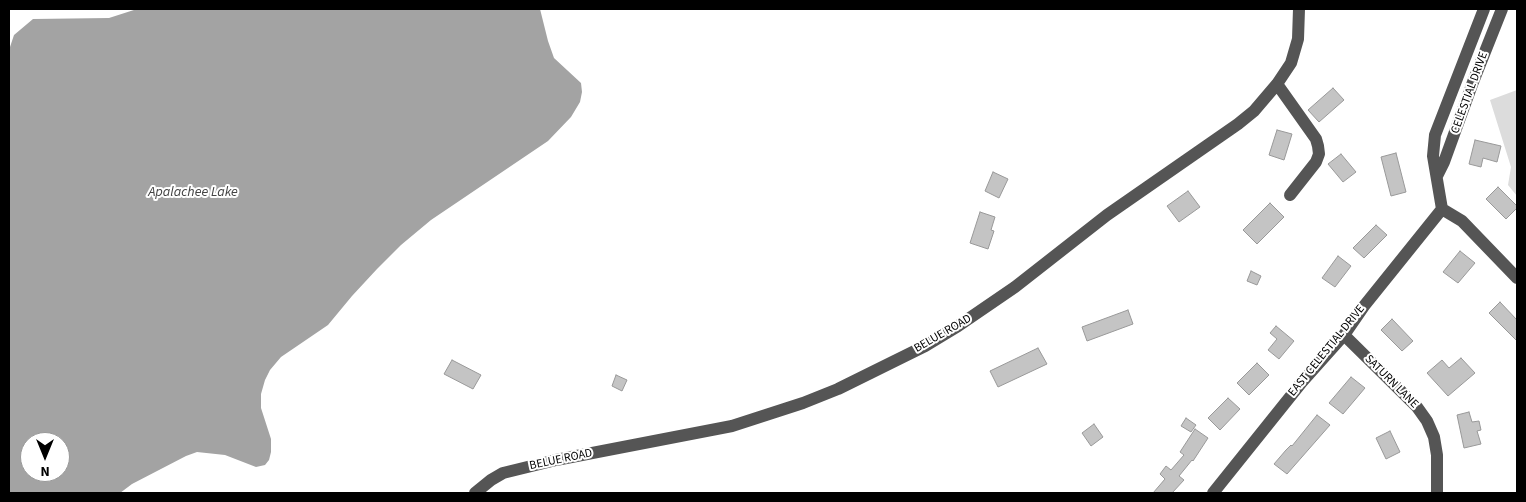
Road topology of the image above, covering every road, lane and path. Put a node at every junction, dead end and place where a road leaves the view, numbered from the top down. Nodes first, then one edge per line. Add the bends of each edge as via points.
1 (1299, 9) edge
2 (1484, 9) edge
3 (1502, 9) edge
4 (1277, 84) junction
5 (1437, 176) junction
6 (1290, 195) dead end
7 (1442, 208) junction
8 (1517, 278) edge
9 (1344, 335) junction
10 (476, 493) edge
11 (1213, 493) edge
12 (1437, 493) edge

1 - 4 street, BELUE ROAD via 1295,51
2 - 5 street, CELESTIAL DRIVE via 1435,134 1433,156
3 - 5 street, CELESTIAL DRIVE
4 - 6 street via 1316,139 1319,154
4 - 10 street, BELUE ROAD via 1238,124 1107,215 1014,287 925,346 838,389 768,416 695,434 529,466 503,473
5 - 7 street, CELESTIAL DRIVE
7 - 8 street via 1462,221
7 - 9 street, EAST CELESTIAL DRIVE
9 - 11 street, EAST CELESTIAL DRIVE
9 - 12 street, SATURN LANE via 1417,407 1427,421 1437,455

